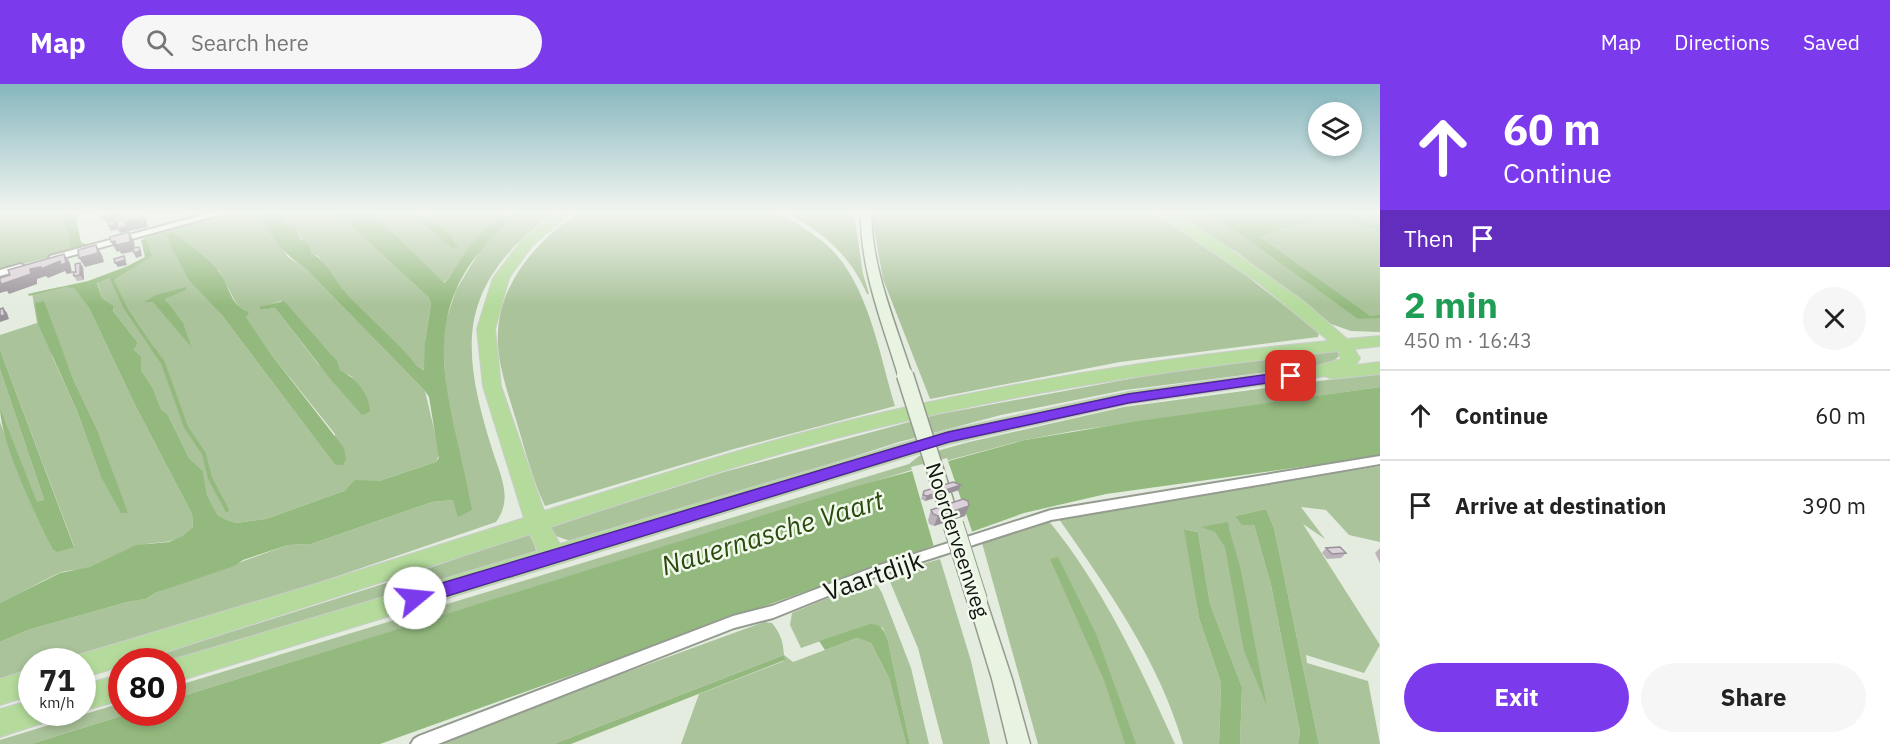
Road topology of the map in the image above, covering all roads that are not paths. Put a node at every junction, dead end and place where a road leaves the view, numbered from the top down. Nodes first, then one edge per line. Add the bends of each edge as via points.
1 (109, 244) edge
2 (526, 244) edge
3 (868, 244) edge
4 (1214, 244) edge
5 (46, 261) edge
6 (34, 264) edge
7 (0, 273) edge
8 (1380, 341) edge
9 (1344, 344) junction
10 (1380, 368) edge
11 (1314, 373) junction
12 (1380, 460) edge
13 (537, 522) junction
14 (556, 556) junction
15 (96, 662) edge
16 (186, 667) edge
17 (18, 686) edge
18 (0, 692) edge
19 (18, 718) edge
20 (0, 723) edge
21 (419, 744) edge
22 (1019, 744) edge

1 - 5 street
2 - 13 highway via 501,278 486,329 492,386
3 - 22 street, Noorderveenweg, bridge via 872,270 1002,679
4 - 9 highway
6 - 7 street
8 - 9 highway
9 - 11 highway via 1351,357 1348,363
9 - 13 highway via 1121,372 948,405 766,450
10 - 11 highway via 1342,374
11 - 14 highway via 1128,398 978,430
12 - 21 street, Vaartdijk via 1051,515 733,622
13 - 14 highway via 544,541
13 - 15 highway
14 - 16 highway
17 - 18 highway
19 - 20 highway

